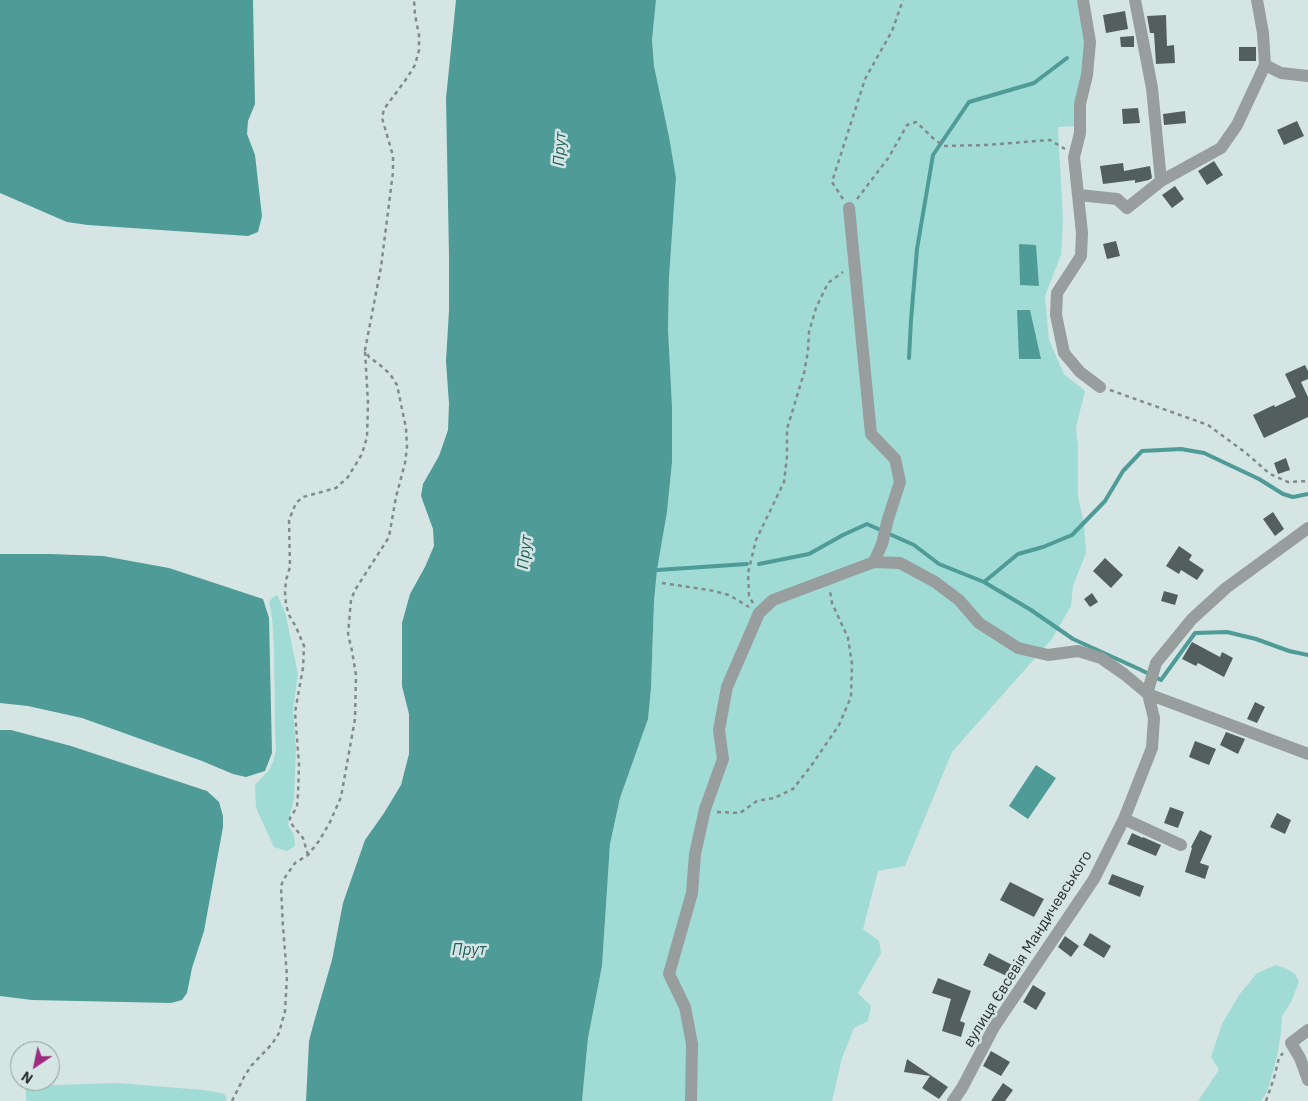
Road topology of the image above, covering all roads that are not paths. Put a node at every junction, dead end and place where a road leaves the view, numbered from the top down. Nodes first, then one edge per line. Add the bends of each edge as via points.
1 (1083, 0) edge
2 (1135, 0) edge
3 (1257, 0) edge
4 (1265, 65) junction
5 (1308, 76) edge
6 (1161, 181) junction
7 (1079, 194) junction
8 (849, 208) road end
9 (1100, 386) road end
10 (1308, 528) edge
11 (874, 562) junction
12 (1149, 691) junction
13 (1308, 754) edge
14 (1124, 819) junction
15 (1182, 845) dead end
16 (1308, 1030) edge
17 (1308, 1080) edge
18 (691, 1101) edge
19 (953, 1101) edge

1 - 7 street via 1090,42 1080,104 1080,134 1074,156
2 - 6 street via 1152,88
3 - 4 street
4 - 5 street via 1281,73
4 - 6 street via 1221,148
6 - 7 street via 1127,208 1118,199
7 - 9 street via 1082,256 1057,293 1056,315 1064,353 1080,372
8 - 11 street via 871,434 895,459 900,482
10 - 12 street via 1226,588 1192,619 1156,663
11 - 12 street via 900,563 936,582 959,600 979,623 1018,648 1048,655 1078,651 1101,658
11 - 18 street via 773,600 759,613 726,687 719,730 723,759 705,809 695,854 692,893 669,974 685,1007 692,1044
12 - 13 street
12 - 14 street, вулиця Євсевія Мандичевського via 1154,718 1152,748
14 - 15 street
14 - 19 street, вулиця Євсевія Мандичевського via 1094,879 994,1027
16 - 17 street via 1291,1042

